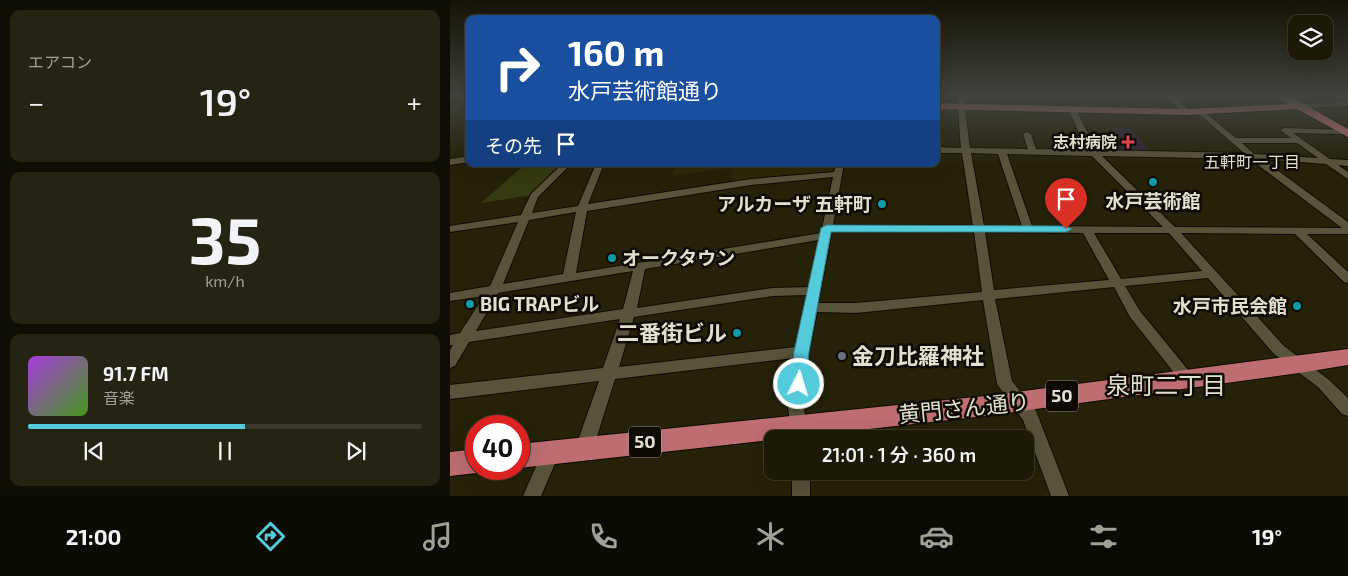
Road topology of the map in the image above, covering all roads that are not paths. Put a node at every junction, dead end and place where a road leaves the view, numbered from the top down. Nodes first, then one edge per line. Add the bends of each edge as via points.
1 (962, 118) edge
2 (1077, 118) edge
3 (1209, 118) edge
4 (1321, 118) edge
5 (1346, 133) edge
6 (1027, 134) dead end
7 (1234, 140) junction
8 (1299, 142) junction
9 (940, 150) edge
10 (967, 151) junction
11 (1002, 152) junction
12 (1033, 152) junction
13 (1095, 154) junction
14 (1252, 156) junction
15 (465, 160) edge
16 (450, 162) edge
17 (1326, 162) junction
18 (1348, 163) edge
19 (564, 167) edge
20 (599, 167) edge
21 (839, 169) edge
22 (1348, 176) edge
23 (582, 208) junction
24 (526, 217) junction
25 (450, 229) edge
26 (979, 229) junction
27 (1028, 229) junction
28 (1086, 229) junction
29 (1348, 229) edge
30 (1172, 230) junction
31 (1297, 230) junction
32 (826, 232) junction
33 (640, 265) junction
34 (1211, 274) junction
35 (570, 277) junction
36 (1348, 280) edge
37 (1118, 284) junction
38 (494, 288) junction
39 (814, 291) junction
40 (987, 296) junction
41 (450, 297) edge
42 (811, 307) junction
43 (629, 313) junction
44 (466, 338) junction
45 (450, 340) edge
46 (802, 352) junction
47 (1348, 357) edge
48 (450, 362) edge
49 (1299, 365) junction
50 (609, 374) junction
51 (1188, 380) junction
52 (450, 392) edge
53 (1019, 401) junction
54 (1348, 409) edge
55 (799, 430) edge
56 (813, 430) edge
57 (764, 435) edge
58 (584, 449) junction
59 (552, 452) junction
60 (530, 455) edge
61 (465, 462) edge
62 (450, 464) edge
63 (801, 480) edge
64 (532, 496) edge
65 (801, 496) edge
66 (1060, 496) edge

1 - 10 street
2 - 13 street
3 - 7 street
4 - 5 highway
5 - 8 street via 1284,130
6 - 12 street
7 - 8 street
7 - 14 street
8 - 17 street
9 - 10 street
10 - 11 street
10 - 26 street
11 - 12 street
11 - 27 street
12 - 13 street
13 - 14 street
13 - 30 street
14 - 17 street
14 - 29 street
15 - 16 street
17 - 18 street
17 - 22 street
19 - 24 street via 534,196
20 - 23 street
21 - 23 street
21 - 32 street
23 - 24 street
23 - 35 street
24 - 25 street
24 - 38 street
26 - 27 street
26 - 32 street
26 - 40 street
27 - 28 street
28 - 30 street
28 - 37 street
29 - 31 street
30 - 31 street
30 - 34 street
31 - 36 street
32 - 33 street
32 - 39 street
33 - 35 street
33 - 43 street
34 - 37 street
34 - 49 street via 1279,350
35 - 38 street
37 - 40 street
37 - 51 street via 1135,314
38 - 41 street
38 - 44 street
39 - 42 street
39 - 43 street via 773,292
40 - 42 street via 856,308
40 - 53 street via 1005,384
42 - 46 street
43 - 44 street
43 - 50 street
44 - 45 street
44 - 48 street
46 - 50 street
46 - 55 street via 796,408
47 - 49 highway, 黄門さん通り / 50
49 - 51 highway, 黄門さん通り / 50
49 - 54 street via 1323,383
50 - 52 street
50 - 58 street
51 - 53 highway, 黄門さん通り / 50
53 - 56 highway, 黄門さん通り / 50
53 - 66 street via 1030,416
57 - 58 highway, 黄門さん通り / 50
58 - 59 highway, 黄門さん通り / 50
59 - 60 highway, 黄門さん通り / 50
59 - 64 street
61 - 62 highway
63 - 65 street

